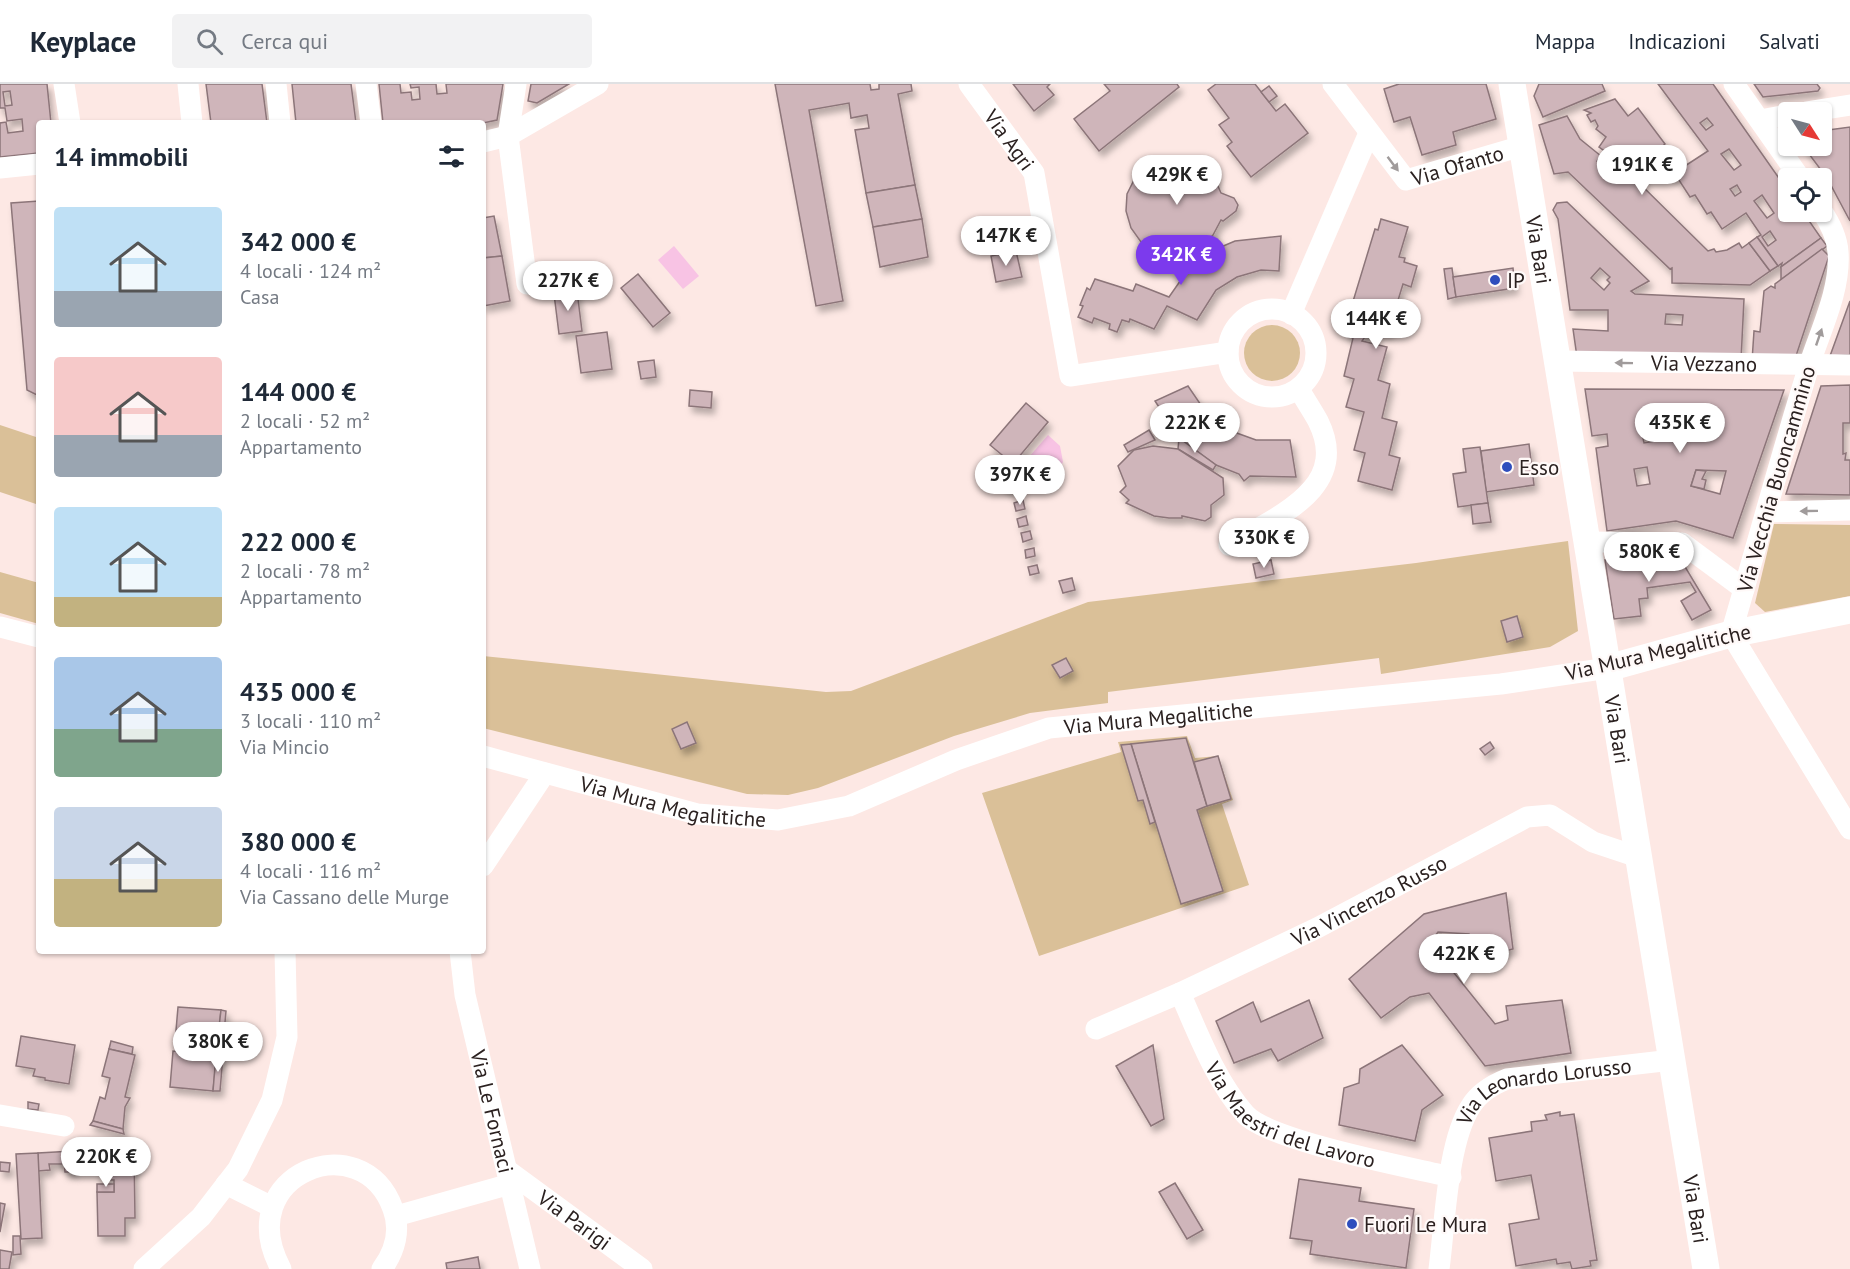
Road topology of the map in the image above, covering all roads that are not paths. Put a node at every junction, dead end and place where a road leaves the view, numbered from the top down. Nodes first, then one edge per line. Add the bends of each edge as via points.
1 (64, 84) edge
2 (188, 84) edge
3 (276, 84) edge
4 (366, 84) edge
5 (516, 84) edge
6 (598, 84) edge
7 (969, 84) edge
8 (1333, 84) edge
9 (1512, 84) edge
10 (1734, 84) edge
11 (1850, 105) edge
12 (1832, 108) edge
13 (1778, 117) edge
14 (70, 120) edge
15 (192, 120) edge
16 (280, 120) edge
17 (371, 120) edge
18 (1760, 120) junction
19 (1370, 133) junction
20 (508, 136) junction
21 (486, 141) edge
22 (1522, 146) junction
23 (35, 166) edge
24 (0, 168) edge
25 (1793, 168) edge
26 (1829, 222) edge
27 (527, 284) dead end
28 (1292, 314) junction
29 (1228, 352) junction
30 (1557, 362) junction
31 (1850, 365) edge
32 (1809, 367) junction
33 (1299, 389) junction
34 (1850, 510) edge
35 (1767, 512) junction
36 (1587, 542) junction
37 (1229, 545) dead end
38 (1744, 589) junction
39 (1850, 610) edge
40 (0, 627) edge
41 (1731, 634) junction
42 (36, 636) edge
43 (1608, 668) junction
44 (486, 757) edge
45 (544, 773) junction
46 (1850, 829) edge
47 (1638, 857) junction
48 (486, 861) edge
49 (285, 954) edge
50 (460, 954) edge
51 (1180, 993) junction
52 (1096, 1029) dead end
53 (1672, 1060) junction
54 (0, 1115) edge
55 (64, 1126) dead end
56 (508, 1177) junction
57 (1450, 1177) junction
58 (226, 1184) junction
59 (272, 1207) junction
60 (396, 1216) junction
61 (144, 1269) edge
62 (281, 1269) edge
63 (382, 1269) edge
64 (530, 1269) edge
65 (642, 1269) edge
66 (1439, 1269) edge
67 (1706, 1269) edge

1 - 14 street
2 - 15 street
3 - 16 street
4 - 17 street
5 - 20 street
6 - 20 street
7 - 29 street, Via Agri via 1034,173 1070,376
8 - 19 street, Via Ofanto
9 - 22 main road, Via Bari
10 - 18 street
11 - 12 street
13 - 18 street
18 - 25 street
19 -> 22 street, Via Ofanto via 1402,177 1410,180
19 - 28 street
20 - 21 street
20 - 27 street
22 - 30 main road, Via Bari
23 - 24 street
32 -> 26 street, Via Vecchia Buoncammino via 1838,268 1838,251
28 - 29 street via 1271,309 1246,318 1237,327
28 - 33 street via 1308,326 1317,352 1315,366
29 - 33 street via 1236,379 1258,396 1286,396
32 -> 30 street, Via Vezzano
30 - 36 main road, Via Bari
31 - 32 street, Via Vezzano
32 - 35 street, Via Vecchia Buoncammino
33 - 37 street via 1324,438 1324,474 1307,498
34 -> 35 street
35 - 38 street, Via Vecchia Buoncammino
36 - 38 street via 1682,543
36 - 43 main road, Via Bari
38 - 41 street, Via Vecchia Buoncammino
39 - 41 main road, Via Mura Megalitiche
40 - 42 street
41 - 43 main road, Via Mura Megalitiche
41 - 46 street
43 - 45 street, Via Mura Megalitiche via 1501,684 1049,728 956,760 849,806 778,820 697,814
43 - 47 main road, Via Bari
44 - 45 street, Via Mura Megalitiche
45 - 48 street
47 - 51 street, Via Vincenzo Russo via 1593,842 1550,815 1527,817 1363,905
47 - 53 main road, Via Bari
49 - 58 street via 287,1037 272,1100 238,1169
50 - 56 street, Via Le Fornaci via 465,995
51 - 52 street, Via Vincenzo Russo
51 - 57 street, Via Maestri del Lavoro via 1216,1074 1247,1116 1286,1137
53 - 57 street, Via Leonardo Lorusso via 1507,1079 1495,1084 1470,1107 1460,1129
53 - 67 main road, Via Bari
54 - 55 street
56 - 60 street
56 - 64 street, Via Le Fornaci
56 - 65 street, Via Parigi
57 - 66 street, Via Leonardo Lorusso
58 - 59 street
58 - 61 street via 201,1217
59 - 60 street via 283,1188 298,1174 338,1164 376,1181 389,1197
59 - 62 street via 268,1228 271,1250
60 - 63 street via 397,1237 391,1257

